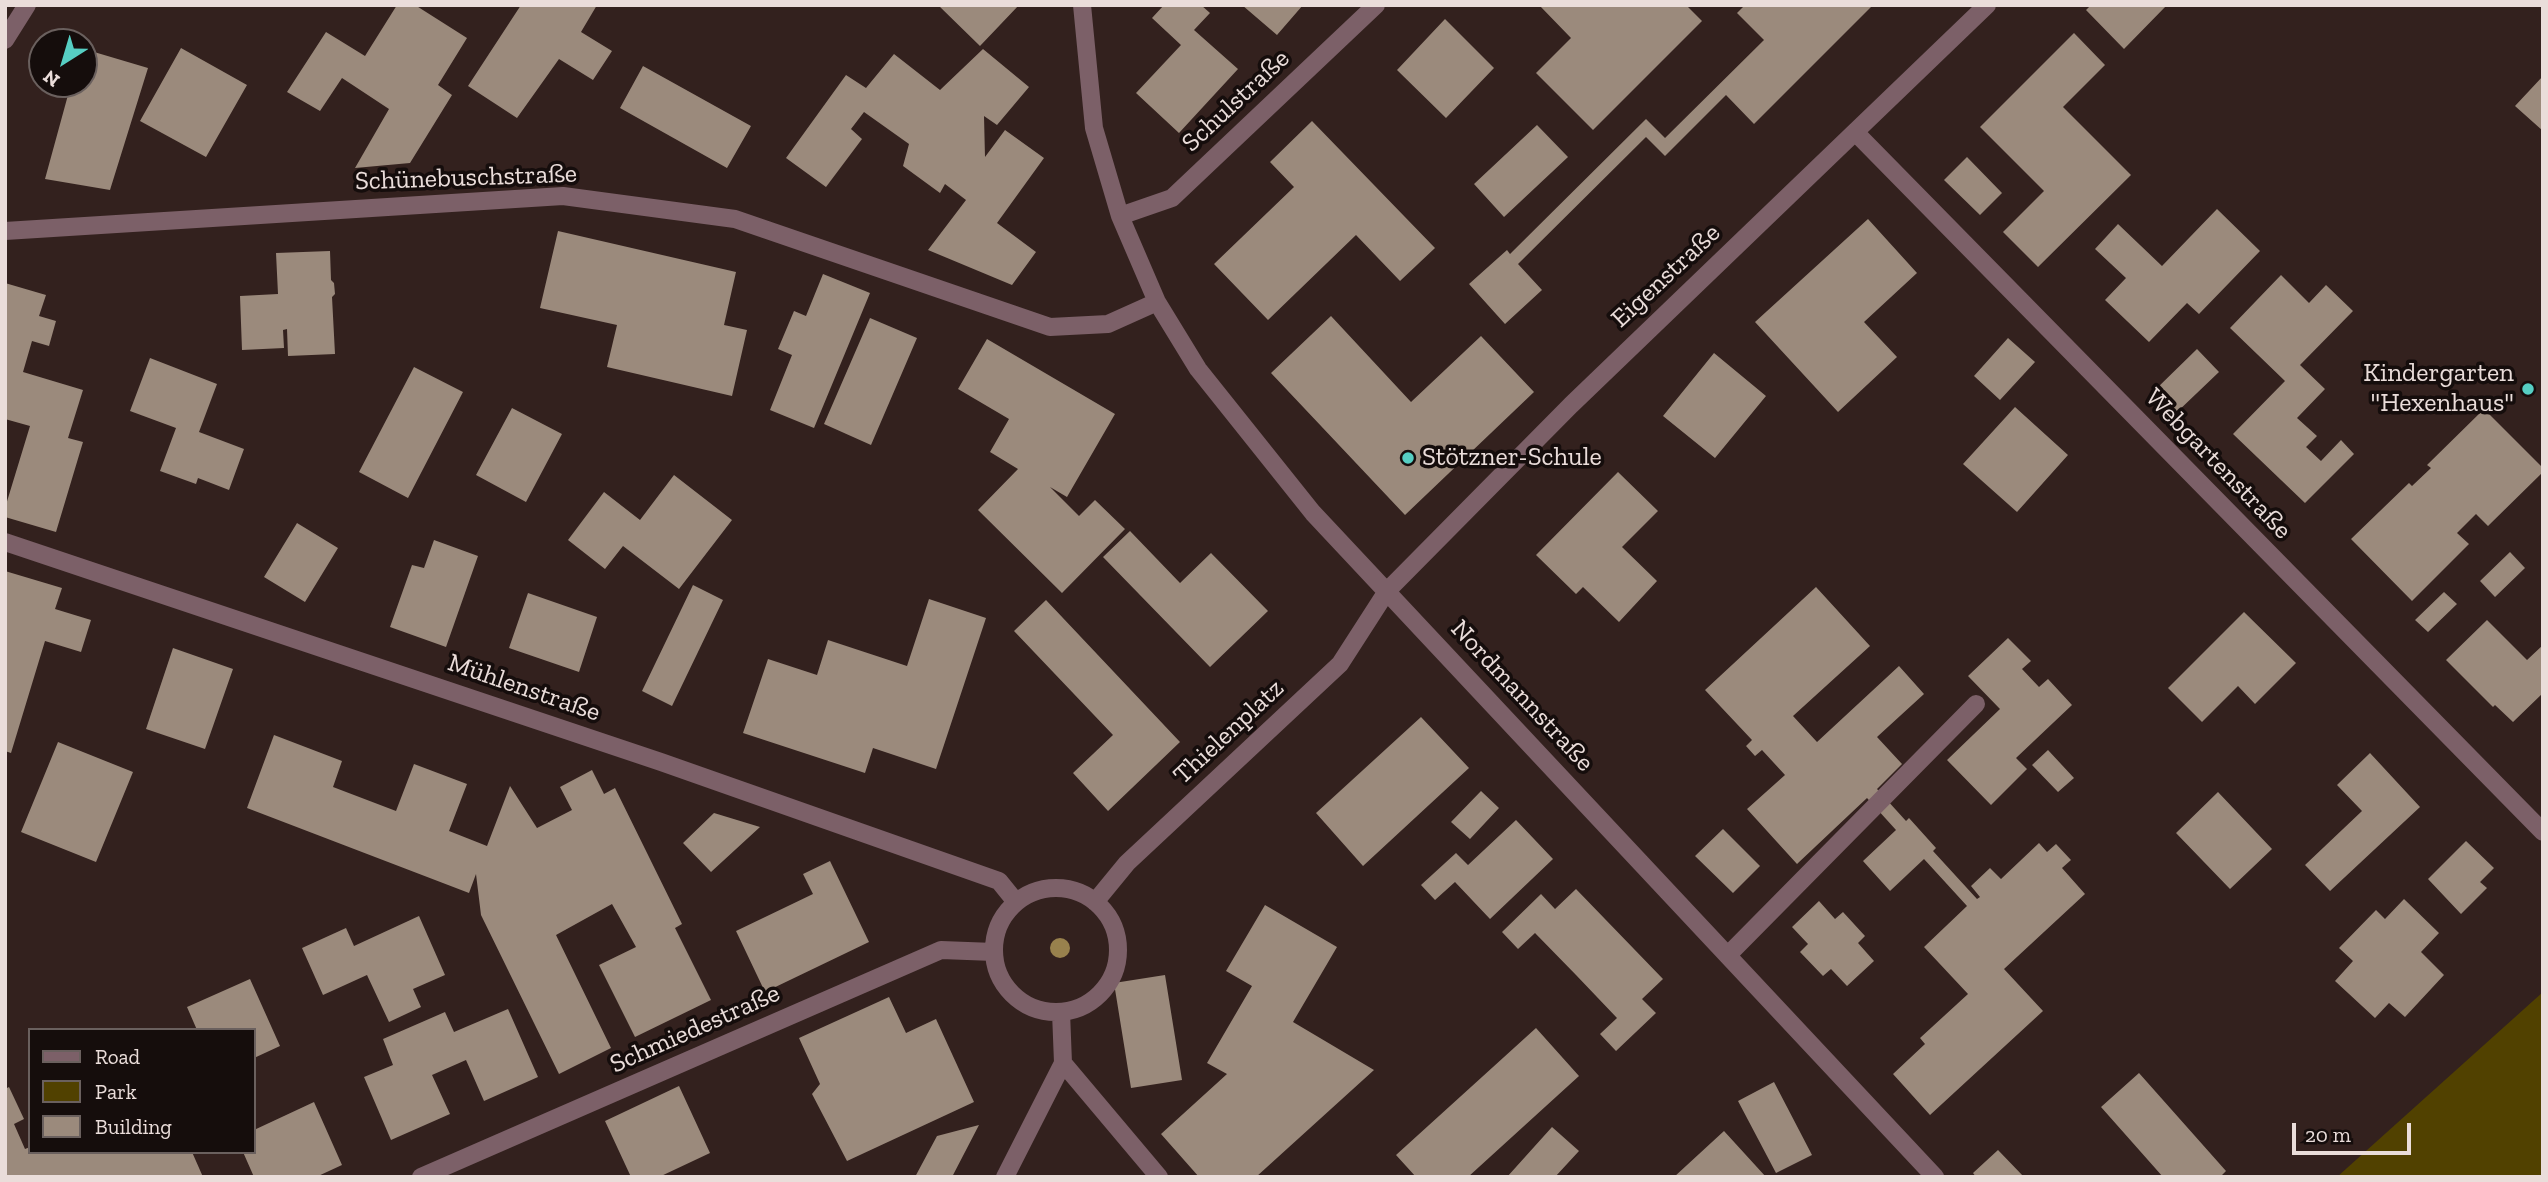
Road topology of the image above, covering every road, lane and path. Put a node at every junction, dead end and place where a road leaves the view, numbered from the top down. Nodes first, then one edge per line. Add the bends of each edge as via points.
1 (27, 5) edge
2 (1082, 5) edge
3 (1376, 5) edge
4 (1987, 5) edge
5 (5, 40) edge
6 (1856, 133) junction
7 (1120, 216) junction
8 (5, 231) edge
9 (1157, 302) junction
10 (5, 542) edge
11 (1387, 591) junction
12 (1976, 704) dead end
13 (2543, 832) edge
14 (1016, 902) junction
15 (1095, 902) junction
16 (994, 952) junction
17 (1728, 955) junction
18 (1061, 1012) junction
19 (1063, 1063) junction
20 (421, 1177) edge
21 (1005, 1177) edge
22 (1159, 1177) edge
23 (1935, 1177) edge

1 - 5 street
2 - 7 street, Nordmannstraße via 1094,128
3 - 7 street, Schulstraße via 1172,198
4 - 6 street, Eigenstraße
6 - 11 street, Eigenstraße via 1608,369
6 - 13 street, Webgartenstraße
7 - 9 street, Nordmannstraße
8 - 9 street, Schünebuschstraße via 563,196 735,219 1050,327 1108,324
9 - 11 street, Nordmannstraße via 1198,369 1313,513
10 - 14 street, Mühlenstraße via 661,762 999,881
11 - 15 street, Thielenplatz via 1339,664 1127,863
11 - 17 street, Nordmannstraße
12 - 17 street
14 - 15 street via 1031,893 1064,888
14 - 16 street via 996,934
15 - 18 street via 1109,917 1117,936 1118,958 1099,995
16 - 18 street via 1004,984 1015,996 1036,1008
16 - 20 street, Schmiedestraße via 941,950
17 - 23 street, Nordmannstraße
18 - 19 street
19 - 21 street
19 - 22 street

